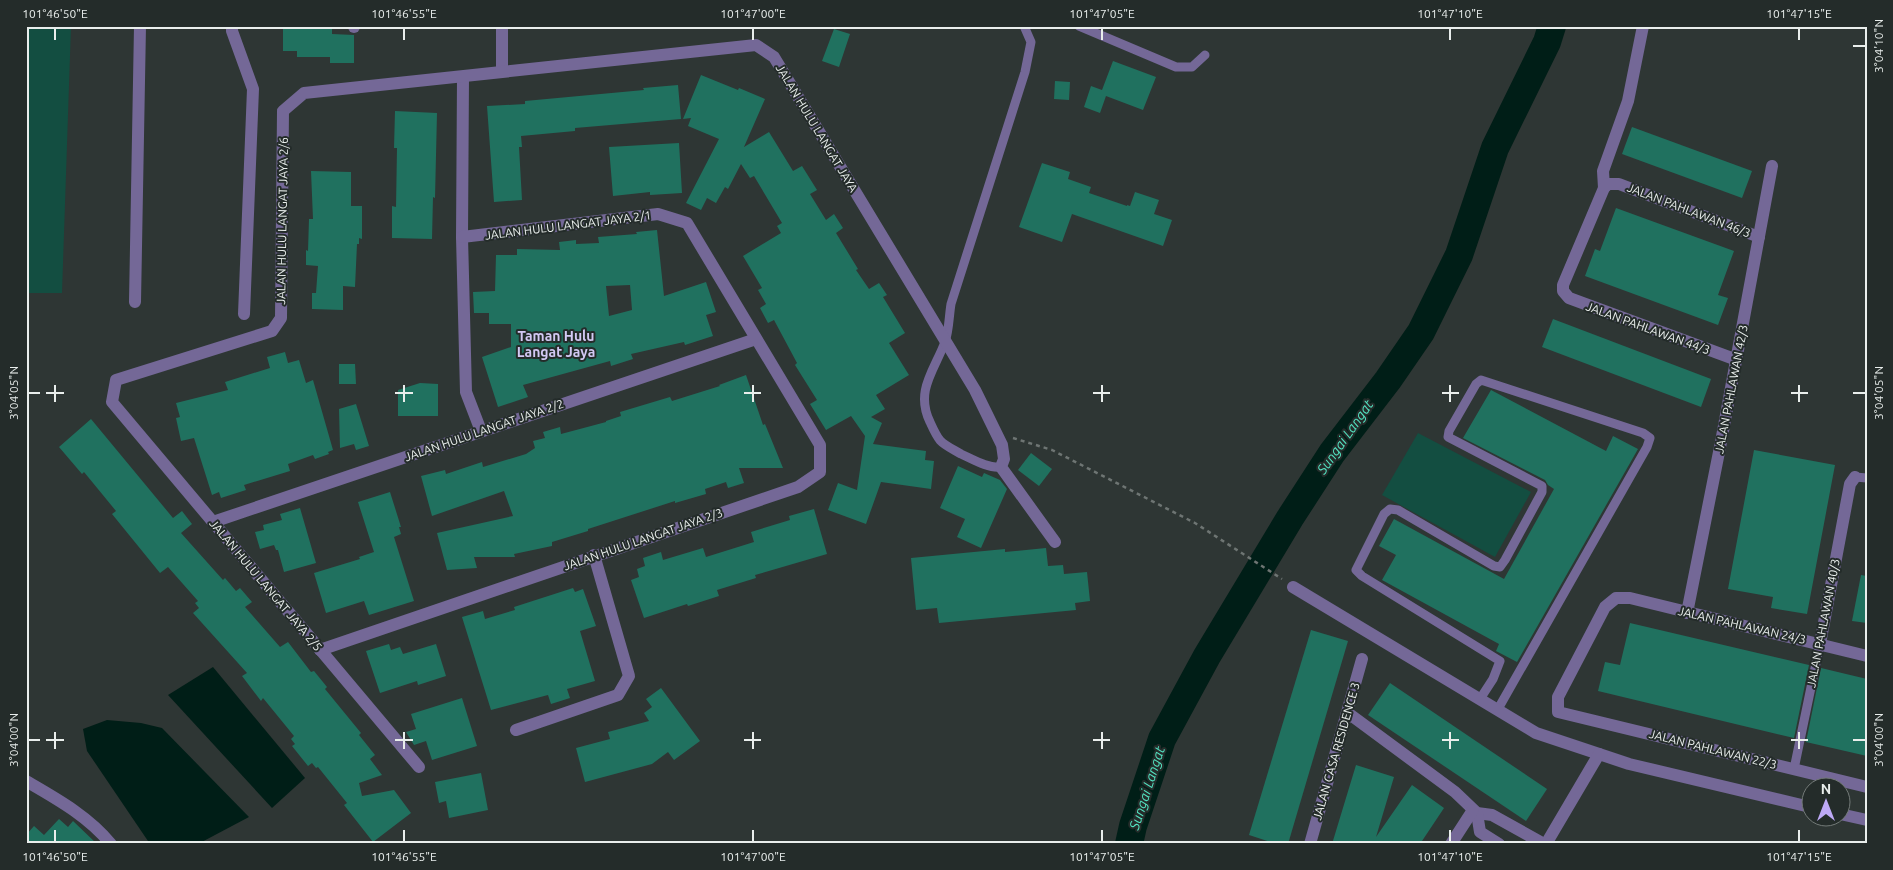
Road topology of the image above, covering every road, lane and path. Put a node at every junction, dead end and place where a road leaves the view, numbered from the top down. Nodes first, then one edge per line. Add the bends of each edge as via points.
1 (140, 26) edge
2 (232, 26) edge
3 (502, 26) edge
4 (1024, 26) edge
5 (1079, 26) edge
6 (1643, 26) edge
7 (1204, 55) dead end
8 (502, 71) junction
9 (463, 77) junction
10 (1772, 166) dead end
11 (1604, 188) junction
12 (462, 237) junction
13 (1759, 237) junction
14 (135, 302) dead end
15 (244, 314) dead end
16 (756, 339) junction
17 (946, 340) junction
18 (1736, 360) junction
19 (112, 402) joint
20 (480, 431) junction
21 (998, 433) junction
22 (1001, 467) junction
23 (1861, 477) edge
24 (212, 522) junction
25 (1054, 542) dead end
26 (594, 555) junction
27 (1294, 587) joint
28 (1687, 612) junction
29 (1820, 644) junction
30 (320, 650) junction
31 (1867, 656) edge
32 (1362, 658) dead end
33 (1480, 698) junction
34 (1498, 709) junction
35 (1558, 712) joint
36 (1348, 713) junction
37 (516, 730) dead end
38 (1599, 754) junction
39 (419, 768) dead end
40 (1794, 769) junction
41 (26, 781) edge
42 (1867, 786) edge
43 (1800, 805) edge
44 (1475, 812) junction
45 (1850, 816) edge
46 (1867, 820) edge
47 (111, 844) edge
48 (1310, 844) edge
49 (1451, 844) edge
50 (1499, 844) edge
51 (1545, 844) edge

1 - 14 street
2 - 15 street via 253,89
3 - 8 street
4 - 17 lane via 1031,42 1025,72 951,304
5 - 7 lane via 1176,67 1192,67
6 - 11 street via 1628,101 1603,171
8 - 9 street, JALAN HULU LANGAT JAYA
8 - 17 street, JALAN HULU LANGAT JAYA via 756,45 774,57
9 - 12 street
9 - 19 street, JALAN HULU LANGAT JAYA 2/6 via 304,93 283,111 281,318 272,331 116,380
10 - 13 street, JALAN PAHLAWAN 42/3
11 - 13 street, JALAN PAHLAWAN 46/3 via 1608,184 1620,184
11 - 18 street, JALAN PAHLAWAN 44/3 via 1563,285 1569,298
12 - 16 street, JALAN HULU LANGAT JAYA 2/1 via 658,214 687,223
12 - 20 street via 466,392
13 - 18 street, JALAN PAHLAWAN 42/3
16 - 20 street, JALAN HULU LANGAT JAYA 2/2
16 - 26 street, JALAN HULU LANGAT JAYA 2/3 via 820,445 820,472 798,487
17 - 21 street, JALAN HULU LANGAT JAYA
17 - 22 lane via 923,398 928,417 940,442 989,466
18 - 28 street, JALAN PAHLAWAN 42/3
19 - 24 street, JALAN HULU LANGAT JAYA 2/5
20 - 24 street, JALAN HULU LANGAT JAYA 2/2
21 - 22 street, JALAN HULU LANGAT JAYA via 1004,453
21 - 27 path via 1052,450 1195,523
22 - 25 street
23 - 29 street, JALAN PAHLAWAN 40/3 via 1850,484
24 - 30 street, JALAN HULU LANGAT JAYA 2/5
26 - 30 street, JALAN HULU LANGAT JAYA 2/3
26 - 37 street via 628,676 618,695
27 - 33 street
28 - 29 street, JALAN PAHLAWAN 24/3
28 - 35 street, JALAN PAHLAWAN 24/3 via 1630,598 1616,598 1605,607 1558,697
29 - 31 street, JALAN PAHLAWAN 24/3
29 - 40 lane, JALAN PAHLAWAN 40/3
30 - 39 street, JALAN HULU LANGAT JAYA 2/5
32 - 36 street, JALAN CASA RESIDENCE 3
33 - 34 street
33 - 34 lane via 1500,661 1356,570 1384,514 1390,509 1398,510 1494,566 1500,567 1505,560 1542,492 1542,486 1448,437 1481,380 1650,438
34 - 38 street via 1536,733
35 - 40 street, JALAN PAHLAWAN 22/3
36 - 44 street via 1455,792
36 - 48 street, JALAN CASA RESIDENCE 3
38 - 43 street
38 - 51 street
40 - 42 street, JALAN PAHLAWAN 22/3
41 - 47 street via 64,803 100,830
44 - 49 street
44 - 50 street via 1480,832
44 - 51 street via 1492,815
45 - 46 street

